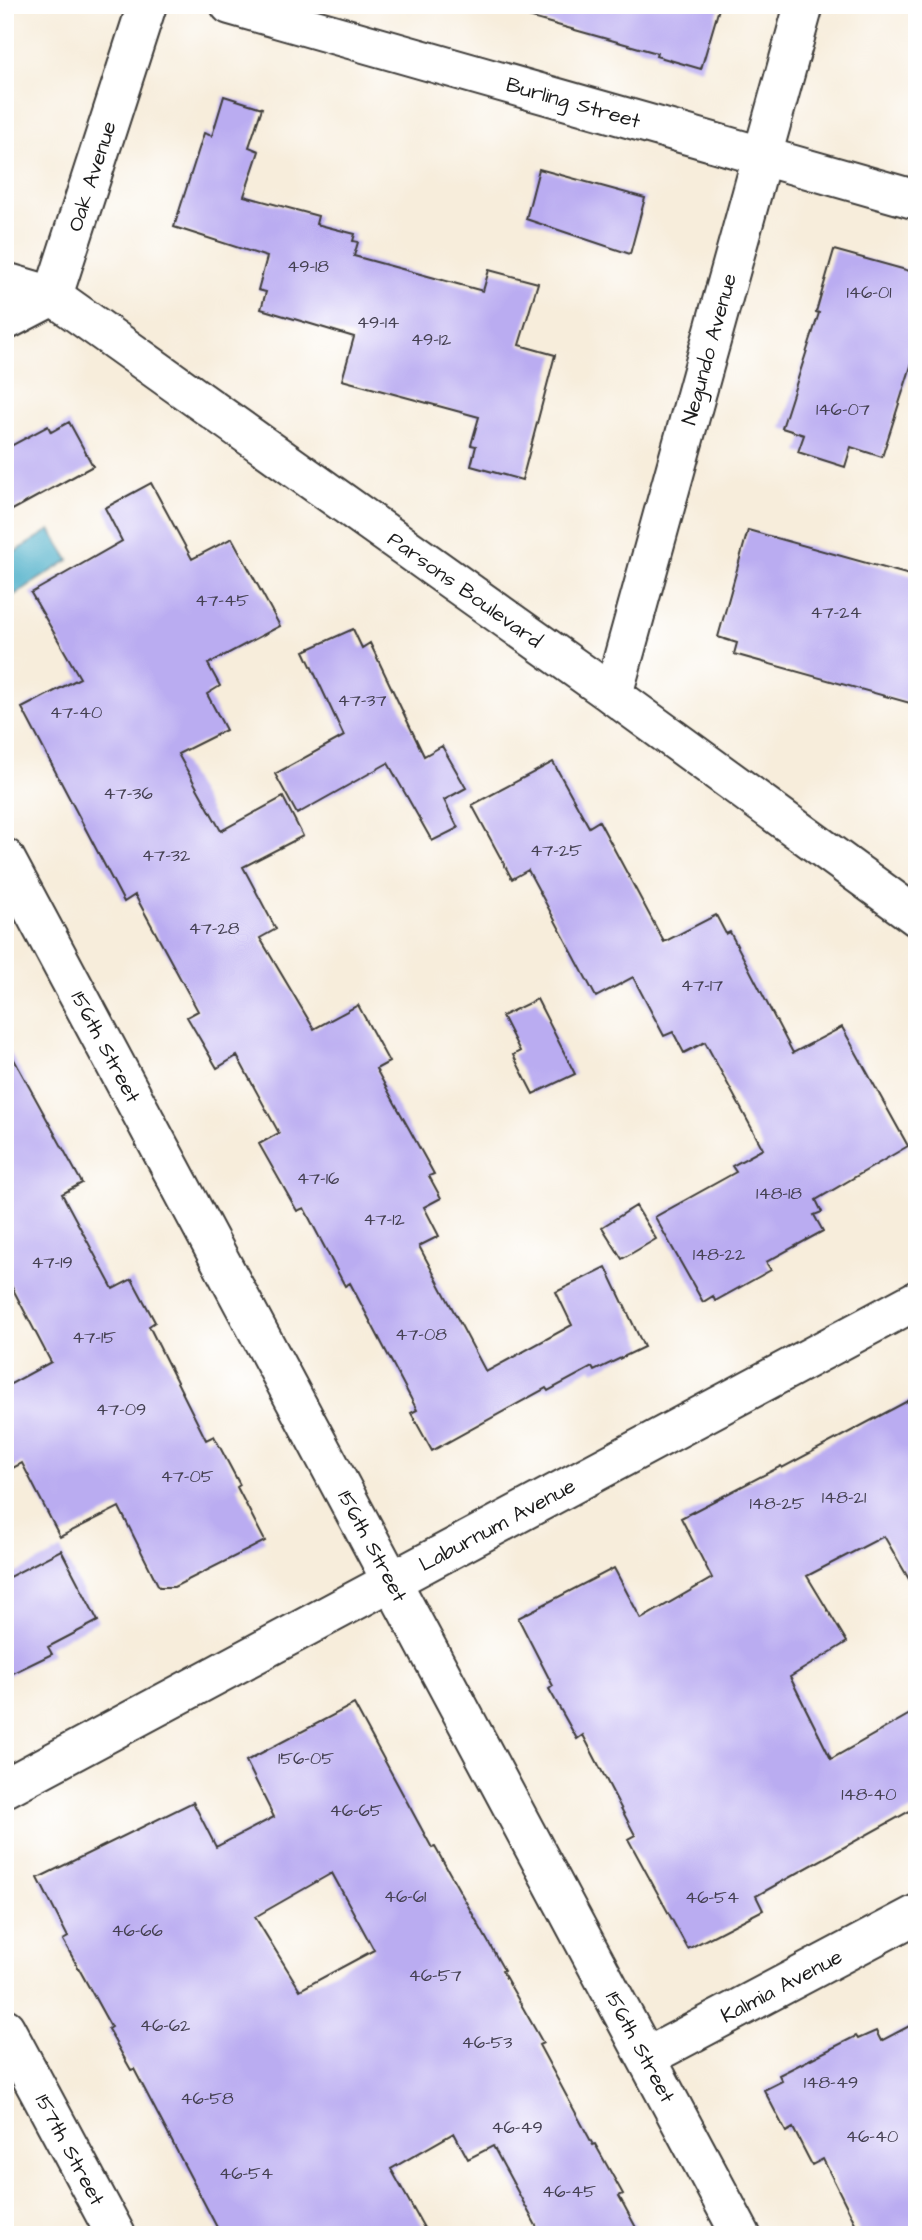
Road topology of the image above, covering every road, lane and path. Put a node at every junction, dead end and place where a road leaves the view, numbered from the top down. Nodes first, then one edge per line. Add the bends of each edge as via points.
1 (147, 5) edge
2 (230, 5) edge
3 (804, 5) edge
4 (762, 157) junction
5 (917, 200) edge
6 (5, 282) edge
7 (53, 296) junction
8 (5, 321) edge
9 (613, 695) junction
10 (5, 858) edge
11 (917, 917) edge
12 (917, 1300) edge
13 (392, 1581) junction
14 (5, 1788) edge
15 (917, 1914) edge
16 (5, 2028) edge
17 (647, 2057) junction
18 (116, 2235) edge
19 (741, 2235) edge

1 - 7 street, Oak Avenue
2 - 4 street, Burling Street
3 - 4 street, Negundo Avenue
4 - 5 street, Burling Street
4 - 9 street, Negundo Avenue
6 - 7 street, Parsons Boulevard
7 - 8 street
7 - 9 street, Parsons Boulevard
9 - 11 street, Parsons Boulevard
10 - 13 street, 156th Street
12 - 13 street, Laburnum Avenue
13 - 14 street, Laburnum Avenue
13 - 17 street, 156th Street
15 - 17 street, Kalmia Avenue
16 - 18 street, 157th Street
17 - 19 street, 156th Street

